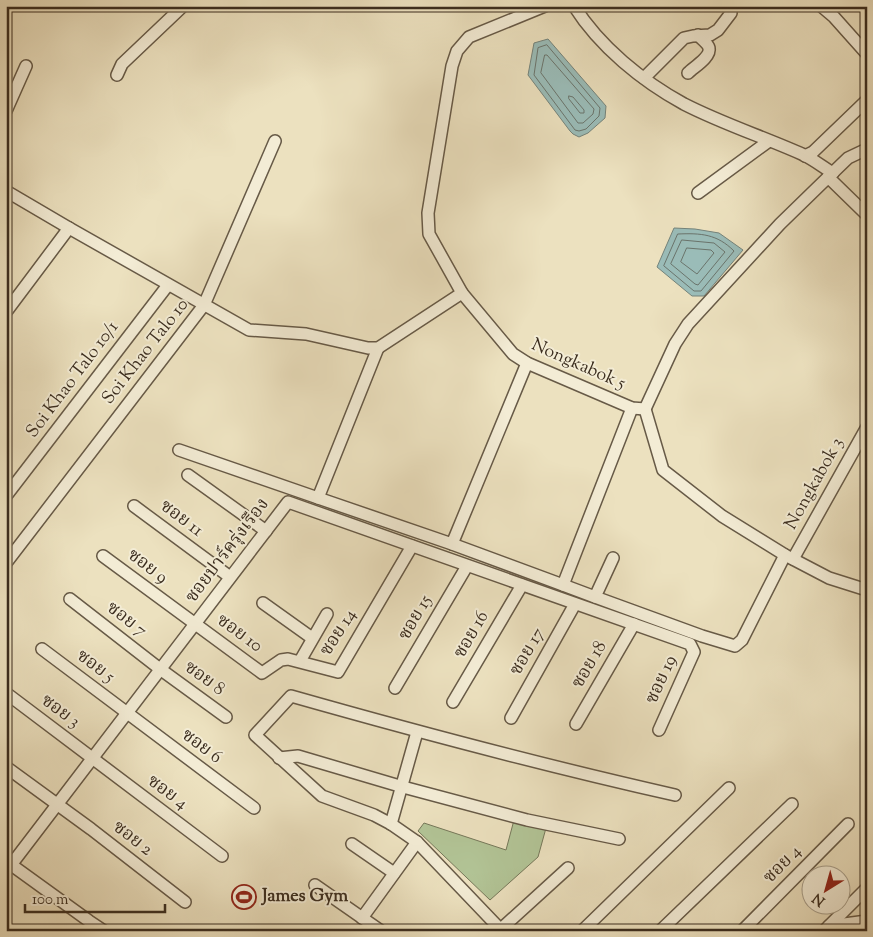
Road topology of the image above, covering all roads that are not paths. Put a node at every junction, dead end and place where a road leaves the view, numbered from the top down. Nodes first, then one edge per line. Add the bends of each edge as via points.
1 (183, 6) edge
2 (545, 6) edge
3 (574, 6) edge
4 (730, 6) edge
5 (824, 7) edge
6 (698, 36) junction
7 (867, 54) edge
8 (26, 66) dead end
9 (688, 73) dead end
10 (117, 75) dead end
11 (644, 78) junction
12 (867, 100) edge
13 (6, 111) edge
14 (276, 141) dead end
15 (769, 141) junction
16 (867, 149) edge
17 (805, 156) junction
18 (831, 175) junction
19 (6, 191) edge
20 (698, 192) dead end
21 (867, 215) edge
22 (69, 228) junction
23 (168, 285) junction
24 (462, 293) junction
25 (204, 306) junction
26 (6, 312) edge
27 (378, 348) junction
28 (527, 363) junction
29 (632, 408) junction
30 (645, 409) junction
31 (867, 427) edge
32 (179, 450) dead end
33 (188, 475) dead end
34 (6, 496) edge
35 (318, 498) junction
36 (134, 506) dead end
37 (266, 531) junction
38 (452, 544) junction
39 (412, 546) junction
40 (104, 556) dead end
41 (789, 557) junction
42 (613, 558) dead end
43 (6, 563) edge
44 (467, 566) junction
45 (230, 577) junction
46 (522, 585) junction
47 (563, 585) junction
48 (867, 590) edge
49 (595, 597) junction
50 (70, 599) dead end
51 (263, 603) dead end
52 (575, 604) junction
53 (327, 614) dead end
54 (194, 624) junction
55 (634, 624) junction
56 (312, 638) junction
57 (690, 644) joint
58 (42, 649) dead end
59 (300, 661) junction
60 (160, 669) junction
61 (262, 673) joint
62 (395, 688) dead end
63 (6, 693) edge
64 (453, 702) dead end
65 (127, 713) junction
66 (226, 717) dead end
67 (511, 718) dead end
68 (576, 724) dead end
69 (659, 730) dead end
70 (418, 732) junction
71 (280, 758) junction
72 (92, 759) junction
73 (6, 767) edge
74 (403, 786) junction
75 (729, 788) dead end
76 (675, 795) dead end
77 (57, 804) junction
78 (792, 804) dead end
79 (254, 808) dead end
80 (391, 824) junction
81 (848, 824) dead end
82 (619, 839) dead end
83 (417, 842) junction
84 (352, 844) dead end
85 (222, 856) dead end
86 (8, 863) edge
87 (568, 868) dead end
88 (394, 873) junction
89 (315, 885) dead end
90 (867, 888) edge
91 (184, 902) dead end
92 (362, 918) junction
93 (867, 921) edge
94 (826, 928) edge
95 (499, 929) edge
96 (104, 931) edge
97 (381, 931) edge
98 (582, 931) edge
99 (660, 931) edge
100 (742, 931) edge

1 - 10 street via 122,64
2 - 24 street, Nongkabok 5 via 469,38 457,51 452,66 428,224 429,234
3 - 11 street via 606,47
4 - 6 street via 731,13 718,30
5 - 7 street
6 - 9 street via 708,46 708,55
6 - 11 street via 684,38
8 - 13 street
11 - 15 street via 683,103
12 - 17 street
14 - 25 street, Soi Khao Talo 10
15 - 17 street
15 - 20 street
16 - 18 street via 848,158
17 - 18 street
18 - 21 street
18 - 30 street via 780,224 688,324
19 - 22 street
22 - 23 street
22 - 26 street
23 - 25 street
23 - 34 street, Soi Khao Talo 10/1
24 - 27 street
24 - 28 street, Nongkabok 5 via 514,354
25 - 27 street via 249,330 306,334
25 - 43 street, Soi Khao Talo 10
27 - 35 street
28 - 29 street, Nongkabok 5
28 - 38 street
29 - 30 street, Nongkabok 5
29 - 47 street
30 - 41 street via 663,470 722,516
31 - 41 street, Nongkabok 3
32 - 35 street
33 - 37 street
35 - 38 street
36 - 45 street, ซอย 11
37 - 39 street, ซอยปาร์ครุ่งเรือง via 288,502
37 - 45 street, ซอยปาร์ครุ่งเรือง
38 - 47 street
39 - 44 street, ซอยปาร์ครุ่งเรือง
39 - 59 street, ซอย 14 via 338,672
40 - 54 street, ซอย 9
41 - 48 street via 829,578
41 - 49 street, Nongkabok 3 via 742,640 735,646
42 - 49 street
44 - 46 street, ซอยปาร์ครุ่งเรือง
44 - 62 street, ซอย 15
45 - 54 street, ซอยปาร์ครุ่งเรือง
46 - 52 street, ซอยปาร์ครุ่งเรือง
46 - 64 street, ซอย 16
47 - 49 street
50 - 60 street, ซอย 7
51 - 56 street
52 - 55 street, ซอยปาร์ครุ่งเรือง
52 - 67 street, ซอย 17
53 - 56 street
54 - 60 street, ซอยปาร์ครุ่งเรือง
54 - 61 street, ซอย 10
55 - 57 street, ซอยปาร์ครุ่งเรือง
55 - 68 street, ซอย 18
56 - 59 street
57 - 69 street, ซอย 19 via 694,652
58 - 65 street, ซอย 5
59 - 61 street, ซอย 14 via 281,660
60 - 65 street, ซอยปาร์ครุ่งเรือง
60 - 66 street, ซอย 8
63 - 72 street, ซอย 3
65 - 72 street, ซอยปาร์ครุ่งเรือง
65 - 79 street, ซอย 6
70 - 71 street via 291,696 256,735
70 - 74 street
70 - 76 street
71 - 74 street via 298,756
71 - 80 street via 322,796
72 - 77 street, ซอยปาร์ครุ่งเรือง
72 - 85 street, ซอย 4
73 - 77 street, ซอย 2
74 - 80 street
74 - 82 street via 527,820
75 - 98 street
77 - 86 street, ซอยปาร์ครุ่งเรือง
77 - 91 street, ซอย 2
78 - 99 street
80 - 83 street
81 - 100 street, ซอย 4
83 - 88 street
83 - 95 street
84 - 88 street
86 - 96 street
87 - 95 street
88 - 92 street
89 - 92 street
90 - 94 street
92 - 97 street
93 - 94 street

